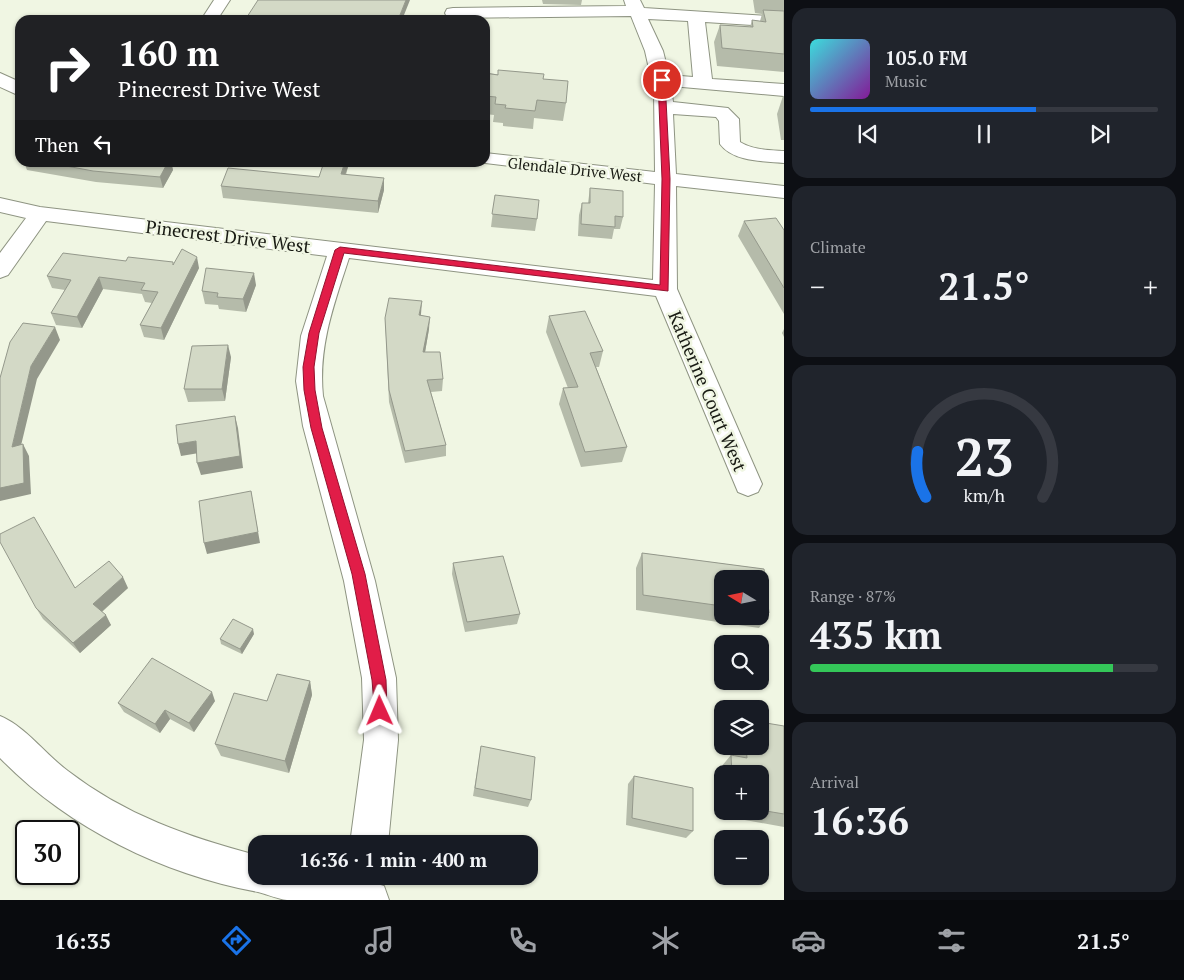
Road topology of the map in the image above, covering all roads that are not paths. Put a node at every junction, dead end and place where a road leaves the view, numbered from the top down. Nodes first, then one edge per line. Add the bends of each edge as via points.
1 (222, 0) edge
2 (672, 0) edge
3 (727, 1) dead end
4 (636, 8) edge
5 (453, 13) dead end
6 (212, 15) edge
7 (696, 16) junction
8 (718, 18) junction
9 (777, 21) edge
10 (0, 79) edge
11 (662, 80) junction
12 (703, 83) junction
13 (15, 87) edge
14 (784, 90) edge
15 (664, 107) junction
16 (784, 157) edge
17 (490, 160) edge
18 (666, 179) junction
19 (784, 192) edge
20 (0, 205) edge
21 (40, 214) junction
22 (340, 250) junction
23 (0, 270) edge
24 (665, 289) junction
25 (748, 484) dead end
26 (0, 733) edge
27 (370, 835) edge
28 (248, 872) edge
29 (314, 885) edge
30 (365, 894) edge

1 - 6 street
2 - 8 street via 673,5 709,9
3 - 9 street
4 - 5 street
4 - 7 street
4 - 11 street, Katherine Court West
7 - 8 street
7 - 12 street
8 - 9 street
10 - 13 street
11 - 12 street
11 - 15 street, Katherine Court West
12 - 14 street
15 - 16 street via 721,112 729,119 730,144 736,149
15 - 18 street, Katherine Court West
17 - 18 street, Glendale Drive West
18 - 19 street, Glendale Drive West
18 - 24 street, Katherine Court West
20 - 21 street, Pinecrest Drive West
21 - 22 street, Pinecrest Drive West
21 - 23 street
22 - 24 street, Pinecrest Drive West
22 - 27 street via 314,333 308,367 317,428 358,574 379,680 380,742
24 - 25 street, Katherine Court West
26 - 28 street via 47,780 122,828 165,847
29 - 30 street

